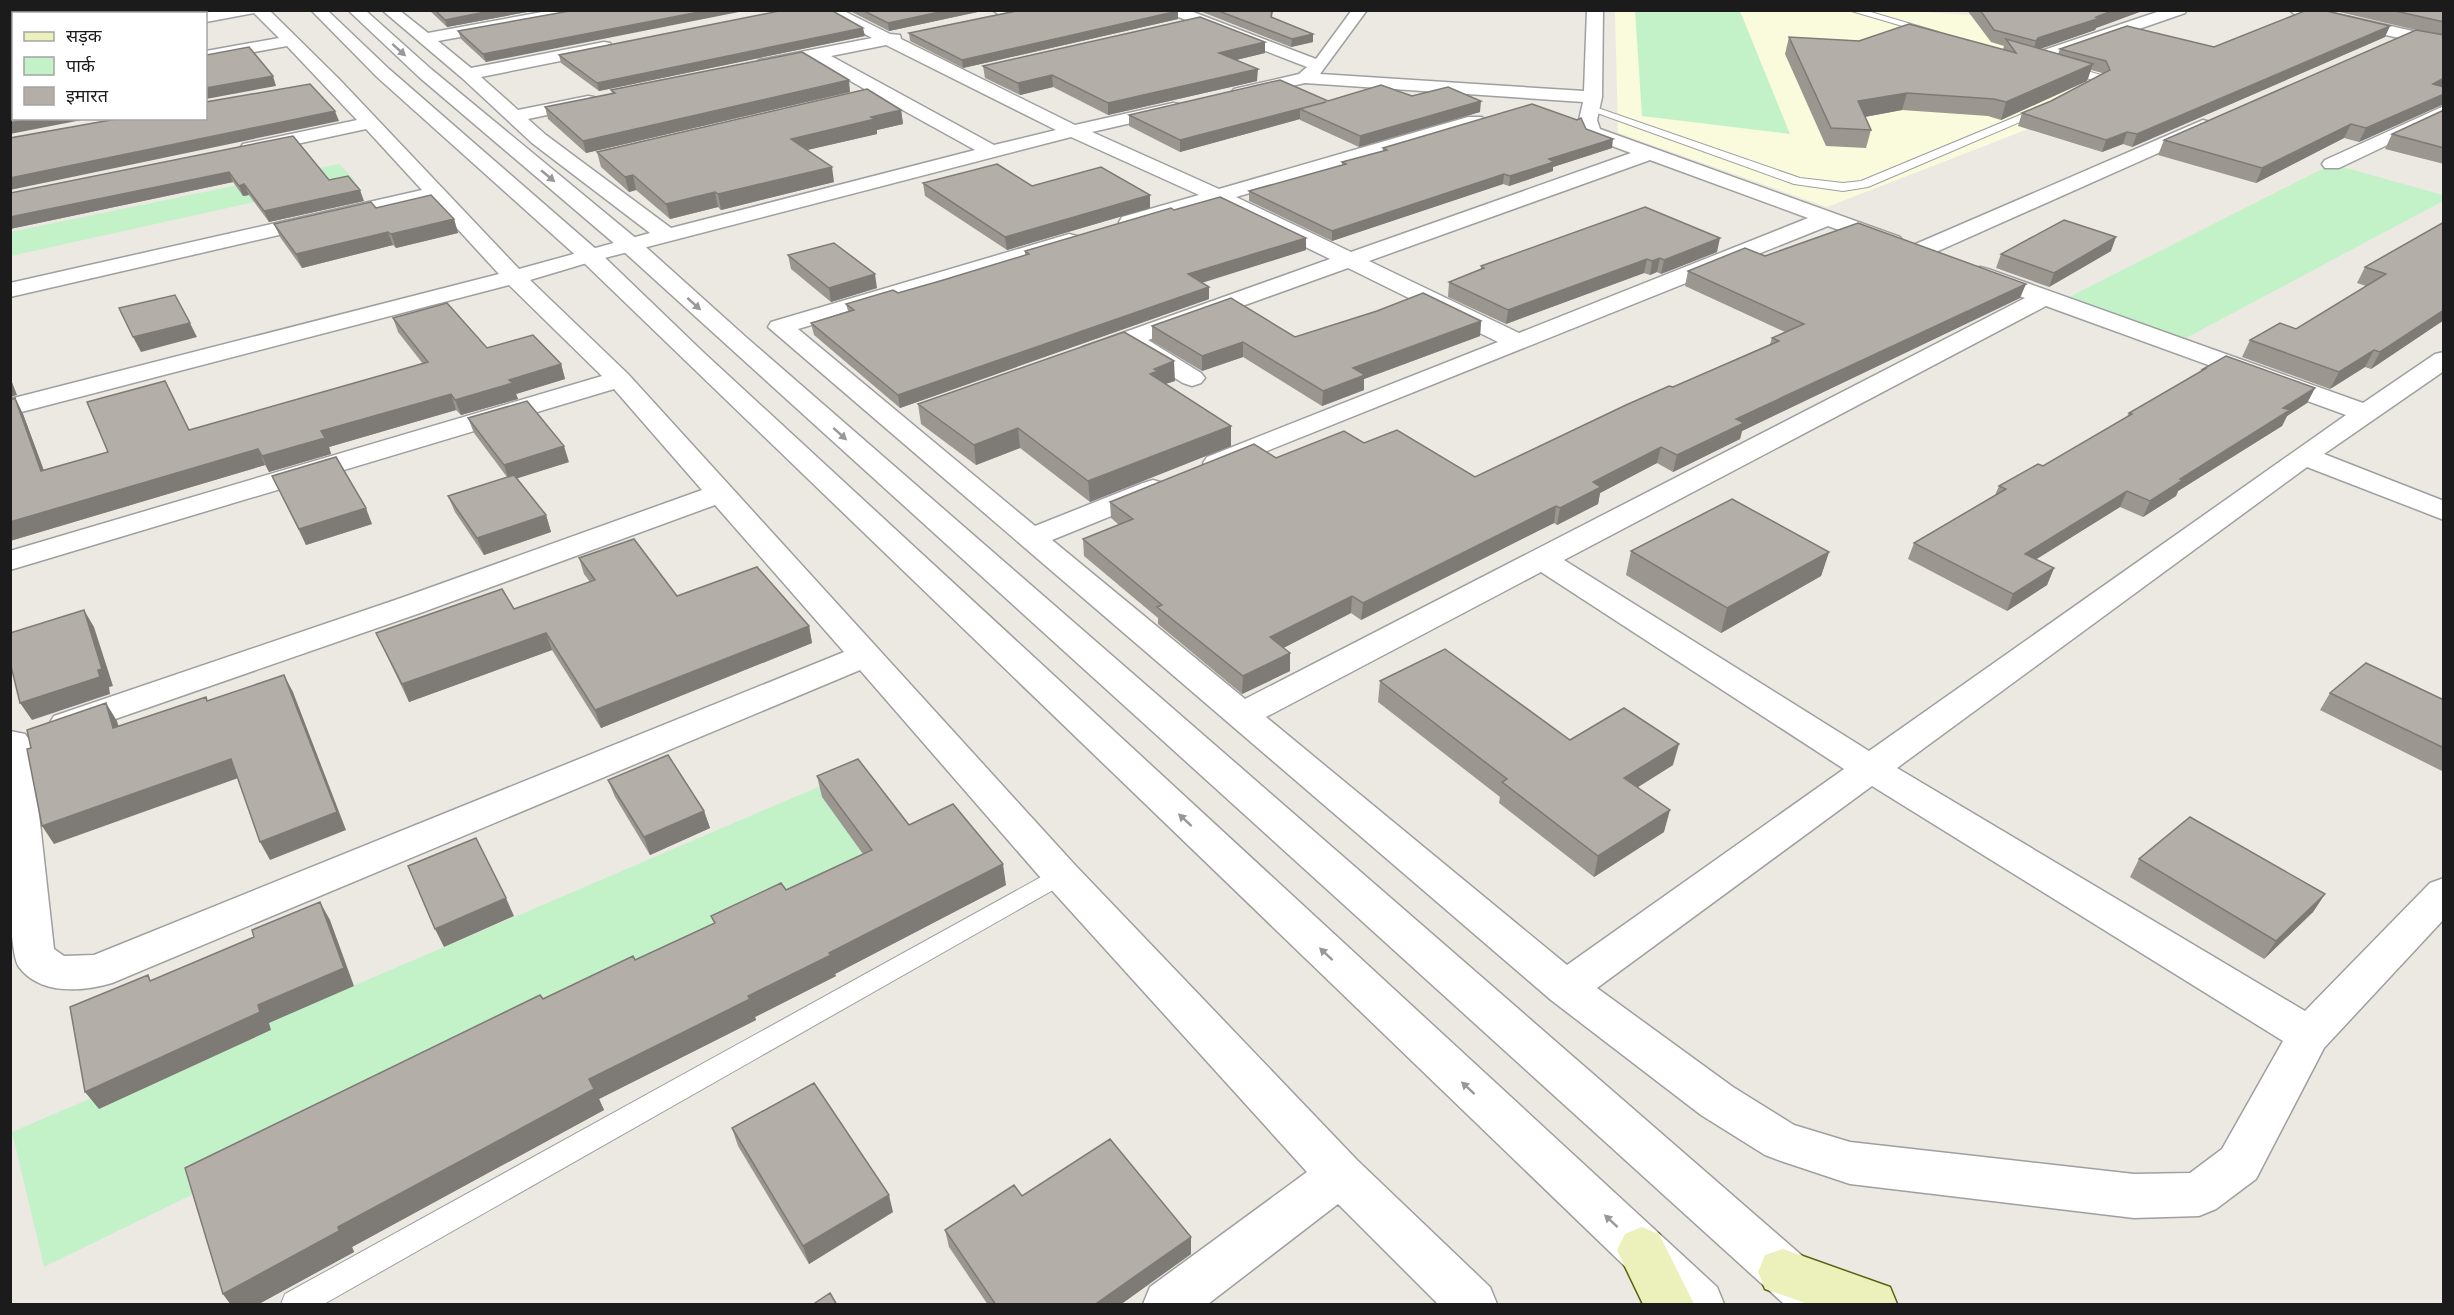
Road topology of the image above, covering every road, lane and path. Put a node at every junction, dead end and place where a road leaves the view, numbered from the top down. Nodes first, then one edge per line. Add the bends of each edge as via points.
1 (249, 10) edge
2 (260, 10) edge
3 (318, 10) edge
4 (355, 10) edge
5 (389, 10) edge
6 (829, 10) edge
7 (1025, 10) edge
8 (1173, 10) edge
9 (1360, 10) edge
10 (1595, 10) edge
11 (1852, 10) edge
12 (2180, 10) edge
13 (2296, 10) edge
14 (575, 11) edge
15 (997, 14) edge
16 (2337, 14) edge
17 (207, 17) edge
18 (1200, 21) junction
19 (1166, 28) edge
20 (919, 32) edge
21 (2408, 35) junction
22 (1946, 36) edge
23 (423, 39) junction
24 (886, 39) junction
25 (290, 41) junction
26 (2444, 43) edge
27 (617, 45) edge
28 (2384, 45) edge
29 (815, 54) junction
30 (207, 56) edge
31 (2041, 57) joint
32 (747, 68) edge
33 (992, 68) edge
34 (1312, 72) junction
35 (468, 74) junction
36 (959, 75) junction
37 (884, 92) junction
38 (2074, 94) edge
39 (1563, 95) junction
40 (610, 96) edge
41 (1224, 96) edge
42 (1592, 103) junction
43 (2053, 104) edge
44 (1189, 105) edge
45 (815, 108) edge
46 (1517, 109) edge
47 (2444, 111) edge
48 (1495, 115) edge
49 (513, 116) junction
50 (2222, 117) edge
51 (369, 123) junction
52 (1074, 131) junction
53 (992, 152) junction
54 (228, 153) edge
55 (1650, 153) junction
56 (2332, 164) dead end
57 (437, 193) junction
58 (1217, 196) junction
59 (1828, 218) junction
60 (667, 235) junction
61 (630, 244) junction
62 (1919, 251) junction
63 (589, 255) junction
64 (1349, 260) junction
65 (514, 277) junction
66 (10, 290) edge
67 (2045, 297) junction
68 (1128, 339) junction
69 (1518, 342) junction
70 (1072, 359) edge
71 (2444, 359) edge
72 (1192, 378) dead end
73 (619, 379) junction
74 (10, 407) edge
75 (2365, 413) junction
76 (2304, 456) junction
77 (722, 493) junction
78 (2444, 511) edge
79 (1031, 538) junction
80 (1542, 559) junction
81 (10, 561) edge
82 (867, 655) junction
83 (1242, 715) junction
84 (12, 742) edge
85 (1871, 769) junction
86 (1061, 875) junction
87 (2444, 893) edge
88 (1566, 988) junction
89 (2309, 1035) junction
90 (1340, 1175) junction
91 (1642, 1250) junction
92 (1783, 1272) junction
93 (296, 1305) edge
94 (1168, 1305) edge
95 (1472, 1305) edge
96 (1669, 1305) edge
97 (1699, 1305) edge
98 (1820, 1305) edge
99 (1872, 1305) edge

1 - 17 street
2 - 25 street
3 - 63 street via 383,73
4 -> 61 street
5 - 23 street
6 - 24 street
7 - 15 street
8 - 18 street
9 - 34 street
10 - 42 street
11 - 22 lane
12 - 31 street
13 - 16 street
14 - 23 street
16 - 21 street
18 - 19 street
18 - 34 street
20 - 24 street
21 - 26 street
21 - 28 street
23 - 35 street
24 - 29 street
24 - 36 street
25 - 30 street
25 - 51 street via 324,85
27 - 35 street
29 - 32 street
29 - 37 street
31 - 38 lane via 2033,59 2097,77 2099,81
33 - 36 street
34 - 39 street
34 - 41 street
35 - 49 street
36 - 52 street
37 - 45 street
37 - 53 street
39 - 42 street
39 - 46 street
40 - 49 street
42 - 43 lane via 1798,181 1843,187 1864,184
42 - 55 street via 1588,120 1592,132
44 - 52 street
47 - 56 street
48 - 58 street
49 - 60 street via 539,139 584,162
50 - 62 street
51 - 54 street
51 - 57 street
52 - 53 street
52 - 58 street
53 - 60 street
55 - 59 street
55 - 64 street
57 - 65 street
57 - 66 street
58 - 64 street
58 - 79 street via 780,327 905,419
59 - 62 street
59 - 69 street
60 - 61 street
61 - 63 street
61 -> 92 street
62 - 67 street
63 - 65 street
91 -> 63 street
64 - 68 street
64 - 69 street
65 - 73 street
65 - 74 street
67 - 75 street
67 - 80 street
68 - 70 street
68 - 72 street
69 - 79 street
71 - 75 street
73 - 77 street
73 - 81 street
75 - 76 street
76 - 78 street
76 - 85 street
77 - 82 street
77 - 84 street
79 - 83 street
80 - 83 street
80 - 85 street
82 - 84 street via 97,971 57,973 34,957
82 - 86 street
83 - 88 street
85 - 88 street
85 - 89 street
86 - 90 street
86 - 93 lane
87 - 89 street
88 - 89 street via 1718,1101 1781,1141 1850,1164 2134,1196 2199,1194 2239,1164
90 - 94 street
90 - 95 street
91 - 96 main road
91 - 97 street
92 - 98 street
92 - 99 main road

